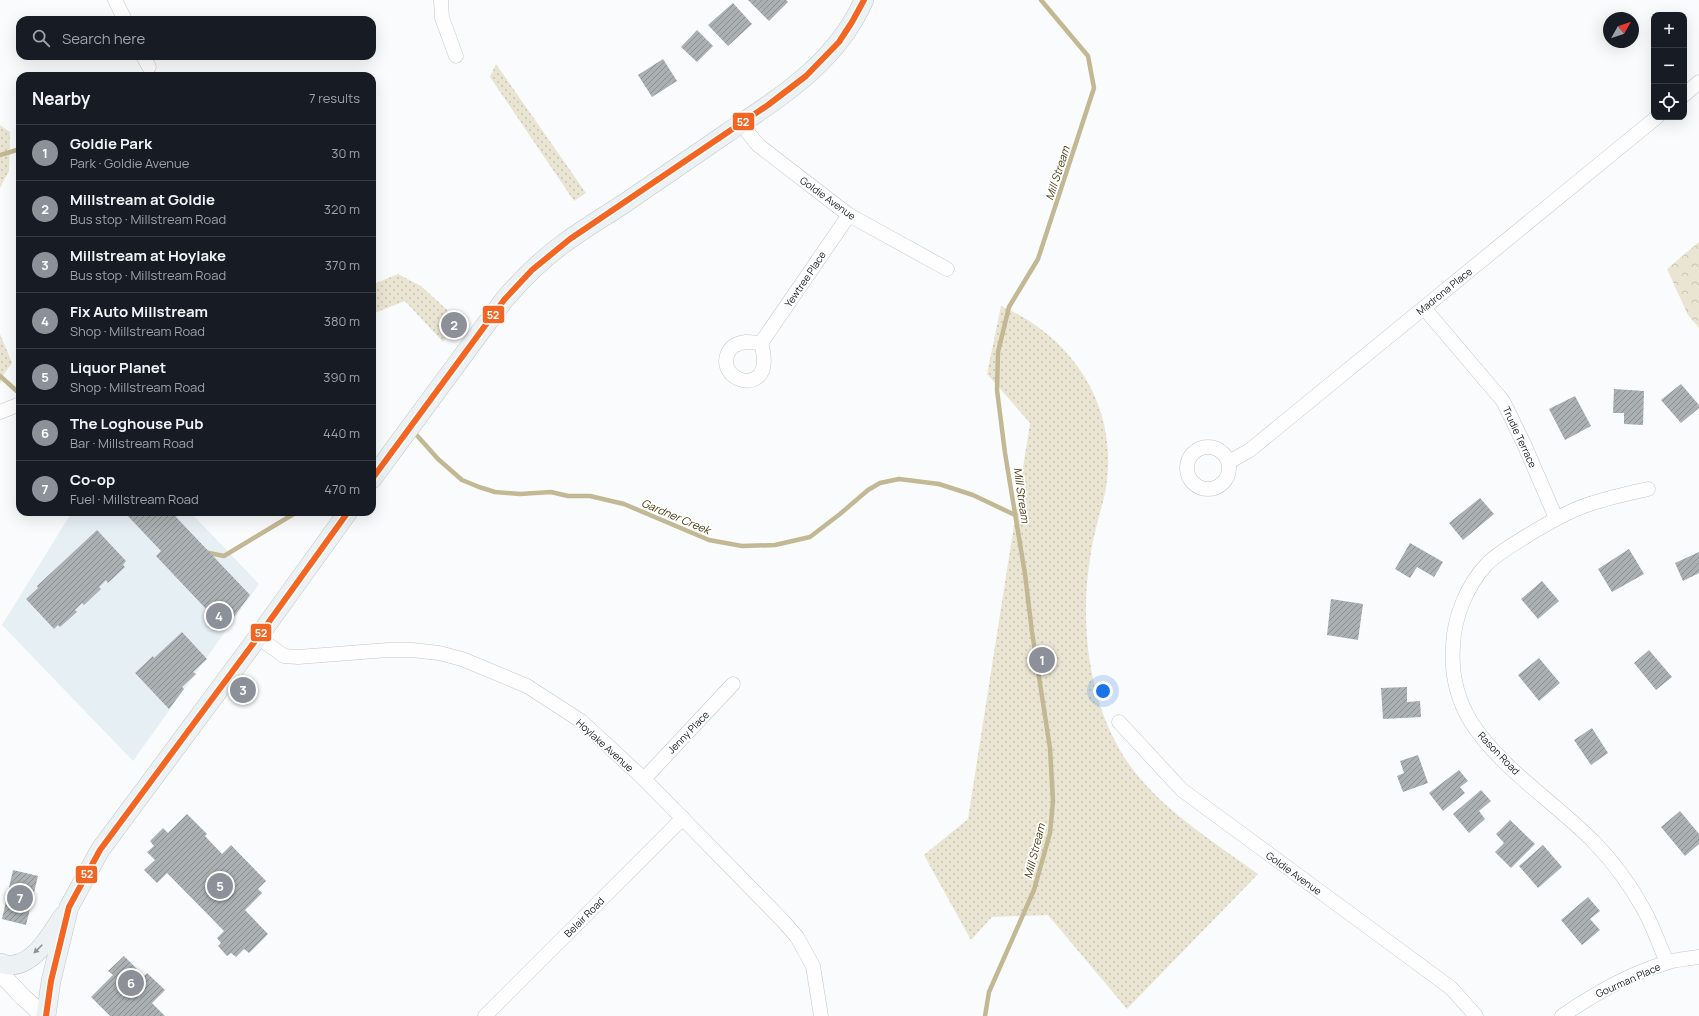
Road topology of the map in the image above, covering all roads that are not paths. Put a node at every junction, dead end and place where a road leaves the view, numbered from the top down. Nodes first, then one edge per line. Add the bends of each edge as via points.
1 (115, 0) edge
2 (441, 0) edge
3 (864, 0) edge
4 (123, 16) edge
5 (456, 56) dead end
6 (1699, 82) edge
7 (1687, 92) edge
8 (1653, 120) edge
9 (741, 124) junction
10 (849, 215) junction
11 (947, 270) dead end
12 (1424, 308) junction
13 (761, 343) dead end
14 (16, 406) edge
15 (0, 412) edge
16 (1229, 462) dead end
17 (376, 474) edge
18 (1648, 489) dead end
19 (345, 516) edge
20 (1556, 518) junction
21 (258, 637) junction
22 (733, 684) dead end
23 (1119, 722) dead end
24 (644, 779) junction
25 (682, 818) junction
26 (69, 907) junction
27 (1699, 957) edge
28 (1667, 962) junction
29 (0, 963) edge
30 (0, 973) edge
31 (45, 1016) edge
32 (485, 1016) edge
33 (822, 1016) edge
34 (1476, 1016) edge
35 (1562, 1016) edge

1 - 4 street
2 - 5 street via 442,18
3 - 9 main road via 846,33 819,66
6 - 7 street
8 - 12 street, Madrona Place
9 - 10 street, Goldie Avenue via 758,145
9 - 17 main road via 564,244 526,276 504,300
10 - 11 street, Goldie Avenue
10 - 13 street, Yewtree Place
12 - 16 street, Madrona Place via 1250,450
12 - 20 street, Trudie Terrace via 1503,401
14 - 15 street
18 - 20 street, Rason Road via 1593,503
19 - 21 main road
20 - 28 street, Rason Road via 1507,548 1487,564 1471,587 1459,611 1454,634 1453,671 1456,689 1462,706 1486,742 1594,842 1612,863 1645,911
21 - 24 street, Hoylake Avenue via 284,656 412,650 462,659 527,686 581,721
21 - 26 main road via 100,850
22 - 24 street, Jenny Place
23 - 34 street, Goldie Avenue via 1182,790 1451,988
24 - 25 street, Hoylake Avenue
25 - 32 street, Belair Road
25 - 33 street, Hoylake Avenue via 797,938 813,966
26 -> 29 main road via 40,949 29,958 12,965
26 - 31 main road
27 - 28 street, Gourman Place
28 - 35 street, Gourman Place via 1622,980
30 - 31 street via 23,998

